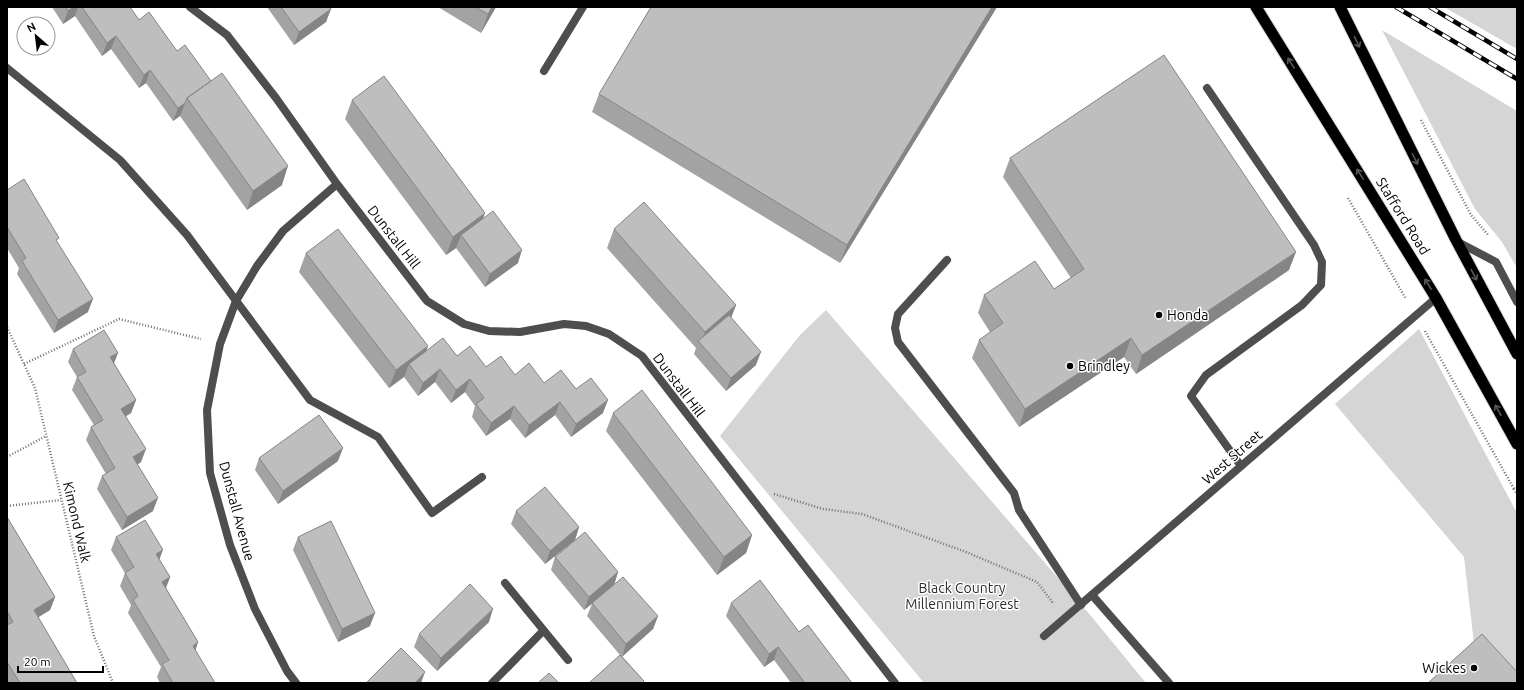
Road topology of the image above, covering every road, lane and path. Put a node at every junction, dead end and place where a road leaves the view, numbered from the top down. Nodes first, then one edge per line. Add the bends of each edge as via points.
1 (190, 7) edge
2 (583, 7) edge
3 (1256, 7) edge
4 (1340, 7) edge
5 (7, 68) edge
6 (544, 71) dead end
7 (1207, 88) dead end
8 (1420, 118) dead end
9 (337, 184) junction
10 (1345, 193) dead end
11 (1471, 214) dead end
12 (1456, 240) junction
13 (947, 260) dead end
14 (1436, 298) junction
15 (236, 301) junction
16 (1517, 302) edge
17 (1416, 316) junction
18 (7, 327) edge
19 (220, 344) junction
20 (1517, 354) edge
21 (24, 364) junction
22 (46, 436) junction
23 (1517, 444) edge
24 (7, 458) edge
25 (1242, 466) junction
26 (482, 477) dead end
27 (739, 483) junction
28 (1516, 488) edge
29 (1517, 494) edge
30 (61, 500) junction
31 (7, 506) edge
32 (505, 583) dead end
33 (1092, 594) junction
34 (1081, 605) junction
35 (1064, 619) junction
36 (543, 631) junction
37 (1044, 636) dead end
38 (568, 660) dead end
39 (113, 683) edge
40 (296, 683) edge
41 (492, 683) edge
42 (895, 683) edge
43 (1169, 683) edge

1 - 9 street, Dunstall Hill via 227,35 276,98
2 - 6 street
14 -> 3 highway, Stafford Road
4 -> 12 highway
5 - 15 street via 120,160 187,235
7 - 25 street via 1314,245 1322,262 1321,285 1302,305 1206,375 1191,396
8 - 11 path
9 - 15 street, Dunstall Avenue via 283,231 257,266
9 - 27 street, Dunstall Hill via 427,302 464,324 489,331 520,332 564,324 586,326 609,334 642,356
10 - 17 path
12 - 16 street via 1496,262
12 -> 20 highway
13 - 34 street via 898,314 895,328 898,342 1014,493 1019,510
14 - 17 street, West Street
23 -> 14 highway, Stafford Road
15 - 19 street, Dunstall Avenue
15 - 26 street via 310,400 378,437 432,513
17 - 25 street, West Street
17 - 28 path
18 - 21 path, Kimond Walk
19 - 21 path via 119,319
19 - 40 street, Dunstall Avenue via 206,410 210,473 230,545 255,609 287,671
21 - 22 path, Kimond Walk via 35,388
22 - 24 path
22 - 30 path, Kimond Walk
25 - 33 street, West Street
27 - 35 path via 823,509 862,514 966,552 1037,582
27 - 42 street, Dunstall Hill
28 - 29 path
30 - 31 path
30 - 39 path, Kimond Walk via 94,636
32 - 36 street
33 - 34 street, West Street
33 - 43 street
34 - 35 street, West Street
35 - 37 street, West Street
36 - 38 street
36 - 41 street

